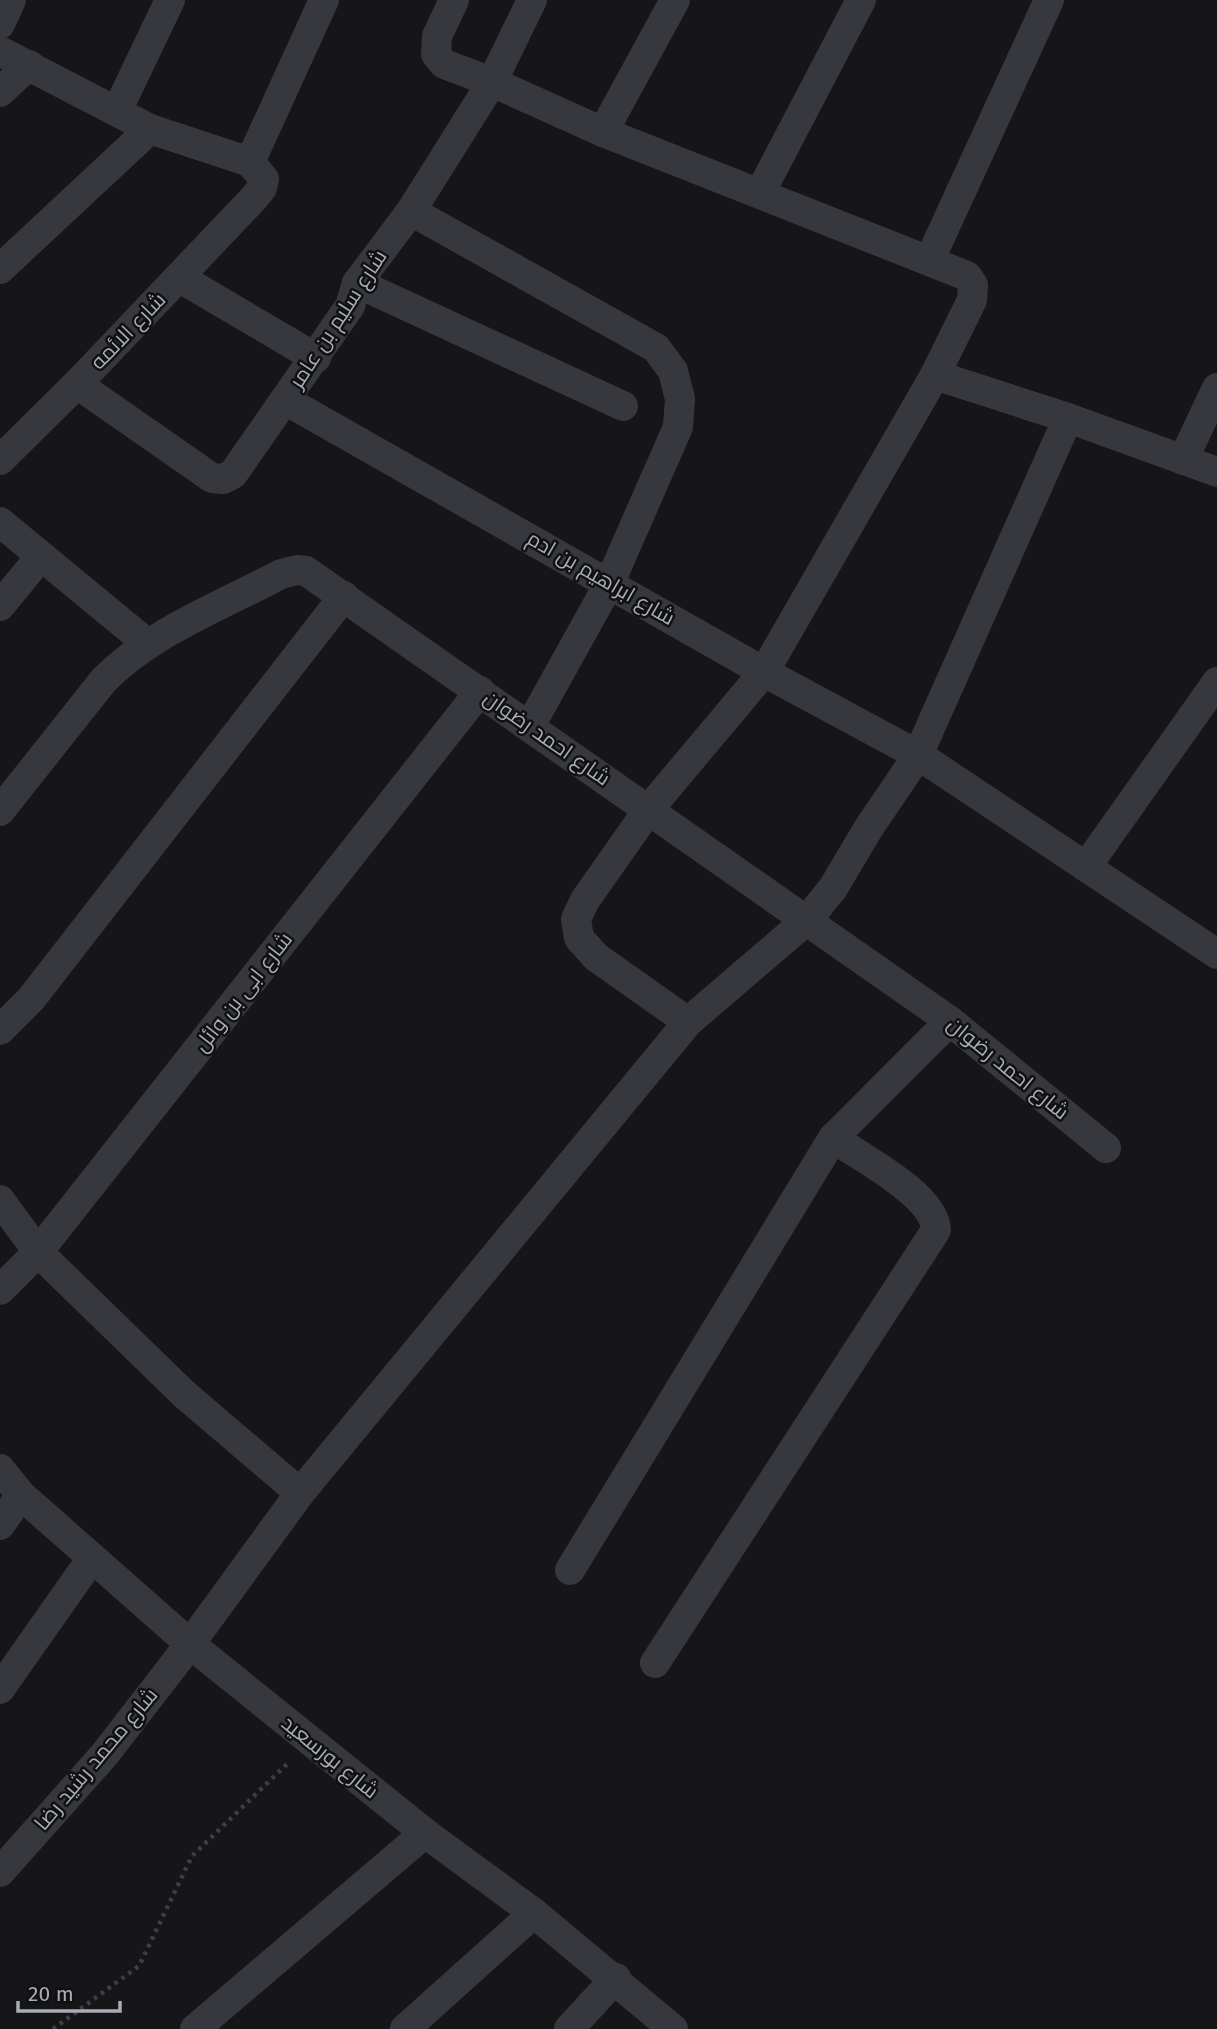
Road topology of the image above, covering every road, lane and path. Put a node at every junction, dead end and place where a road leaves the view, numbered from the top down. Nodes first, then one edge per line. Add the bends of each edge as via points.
1 (12, 0) edge
2 (170, 0) edge
3 (324, 0) edge
4 (454, 0) edge
5 (532, 0) edge
6 (675, 0) edge
7 (862, 0) edge
8 (1049, 0) edge
9 (0, 24) edge
10 (0, 51) edge
11 (29, 65) junction
12 (492, 82) junction
13 (0, 92) edge
14 (117, 111) junction
15 (150, 129) junction
16 (603, 132) junction
17 (250, 162) junction
18 (760, 193) junction
19 (411, 211) junction
20 (930, 260) junction
21 (0, 269) edge
22 (180, 278) junction
23 (357, 283) junction
24 (316, 358) junction
25 (935, 375) junction
26 (77, 384) junction
27 (1217, 388) edge
28 (285, 400) junction
29 (623, 406) dead end
30 (1068, 418) junction
31 (0, 460) edge
32 (1183, 460) junction
33 (1217, 472) edge
34 (0, 522) edge
35 (41, 556) junction
36 (610, 582) junction
37 (344, 596) junction
38 (0, 606) edge
39 (148, 644) junction
40 (764, 672) junction
41 (1217, 682) edge
42 (480, 691) junction
43 (530, 726) junction
44 (918, 755) junction
45 (649, 809) junction
46 (0, 811) edge
47 (1086, 867) junction
48 (808, 919) junction
49 (1217, 954) edge
50 (950, 1021) junction
51 (688, 1022) junction
52 (0, 1030) edge
53 (833, 1138) junction
54 (1107, 1148) dead end
55 (0, 1200) edge
56 (38, 1252) junction
57 (0, 1290) edge
58 (0, 1469) edge
59 (300, 1493) junction
60 (21, 1495) junction
61 (0, 1525) edge
62 (92, 1558) junction
63 (570, 1570) dead end
64 (190, 1644) junction
65 (655, 1663) dead end
66 (0, 1689) edge
67 (310, 1741) junction
68 (425, 1833) junction
69 (0, 1872) edge
70 (534, 1913) junction
71 (616, 1978) junction
72 (53, 2029) edge
73 (195, 2029) edge
74 (405, 2029) edge
75 (569, 2029) edge
76 (673, 2029) edge

1 - 9 street
2 - 14 street
3 - 17 street
4 - 12 street via 436,36 436,54 444,64
5 - 12 street, شارع سليم بن عامر
6 - 16 street
7 - 18 street
8 - 20 street
10 - 11 street
11 - 13 street
11 - 14 street
12 - 16 street
12 - 19 street, شارع سليم بن عامر
14 - 15 street
15 - 17 street
15 - 21 street
16 - 18 street
17 - 22 street, شارع الائمه via 264,180 262,188
18 - 20 street
19 - 23 street, شارع سليم بن عامر
19 - 36 street via 656,348 673,371 680,399 678,427
20 - 25 street via 967,276 973,285 972,300
22 - 24 street
22 - 26 street, شارع الائمه
23 - 24 street, شارع سليم بن عامر via 350,306
23 - 29 street
24 - 28 street, شارع سليم بن عامر
25 - 30 street
25 - 40 street
26 - 28 street, شارع سليم بن عامر via 217,480 233,474
26 - 31 street, شارع الائمه
27 - 32 street
28 - 36 street, شارع ابراهيم بن ادم
30 - 32 street
30 - 44 street, شارع محمد رشيد رضا
32 - 33 street
34 - 35 street
35 - 38 street
35 - 39 street
36 - 40 street, شارع ابراهيم بن ادم
36 - 43 street
37 - 39 street, شارع احمد رضوان via 314,575 297,570 281,574
37 - 42 street, شارع احمد رضوان
37 - 52 street via 31,999
39 - 46 street, شارع احمد رضوان via 103,681
40 - 44 street, شارع ابراهيم بن ادم
40 - 45 street
41 - 47 street
42 - 43 street, شارع احمد رضوان
42 - 56 street, شارع ابى بن وائل
43 - 45 street, شارع احمد رضوان
44 - 47 street, شارع ابراهيم بن ادم
44 - 48 street, شارع محمد رشيد رضا
45 - 48 street, شارع احمد رضوان
45 - 51 street via 585,900 576,919 579,938 596,957
47 - 49 street, شارع ابراهيم بن ادم
48 - 50 street, شارع احمد رضوان
48 - 51 street, شارع محمد رشيد رضا
50 - 53 street
50 - 54 street, شارع احمد رضوان
51 - 59 street, شارع محمد رشيد رضا
53 - 63 street
53 - 65 street via 918,1197 932,1215 936,1230
55 - 56 street
56 - 57 street, شارع ابى بن وائل
56 - 59 street via 184,1394
58 - 60 street, شارع بورسعيد
59 - 64 street, شارع محمد رشيد رضا
60 - 61 street
60 - 62 street, شارع بورسعيد
62 - 64 street, شارع بورسعيد
62 - 66 street
64 - 67 street, شارع بورسعيد
64 - 69 street, شارع محمد رشيد رضا via 105,1754
67 - 68 street, شارع بورسعيد
67 - 72 path via 192,1856 139,1966
68 - 70 street, شارع بورسعيد
68 - 73 street
70 - 71 street, شارع بورسعيد
70 - 74 street
71 - 75 street
71 - 76 street, شارع بورسعيد

